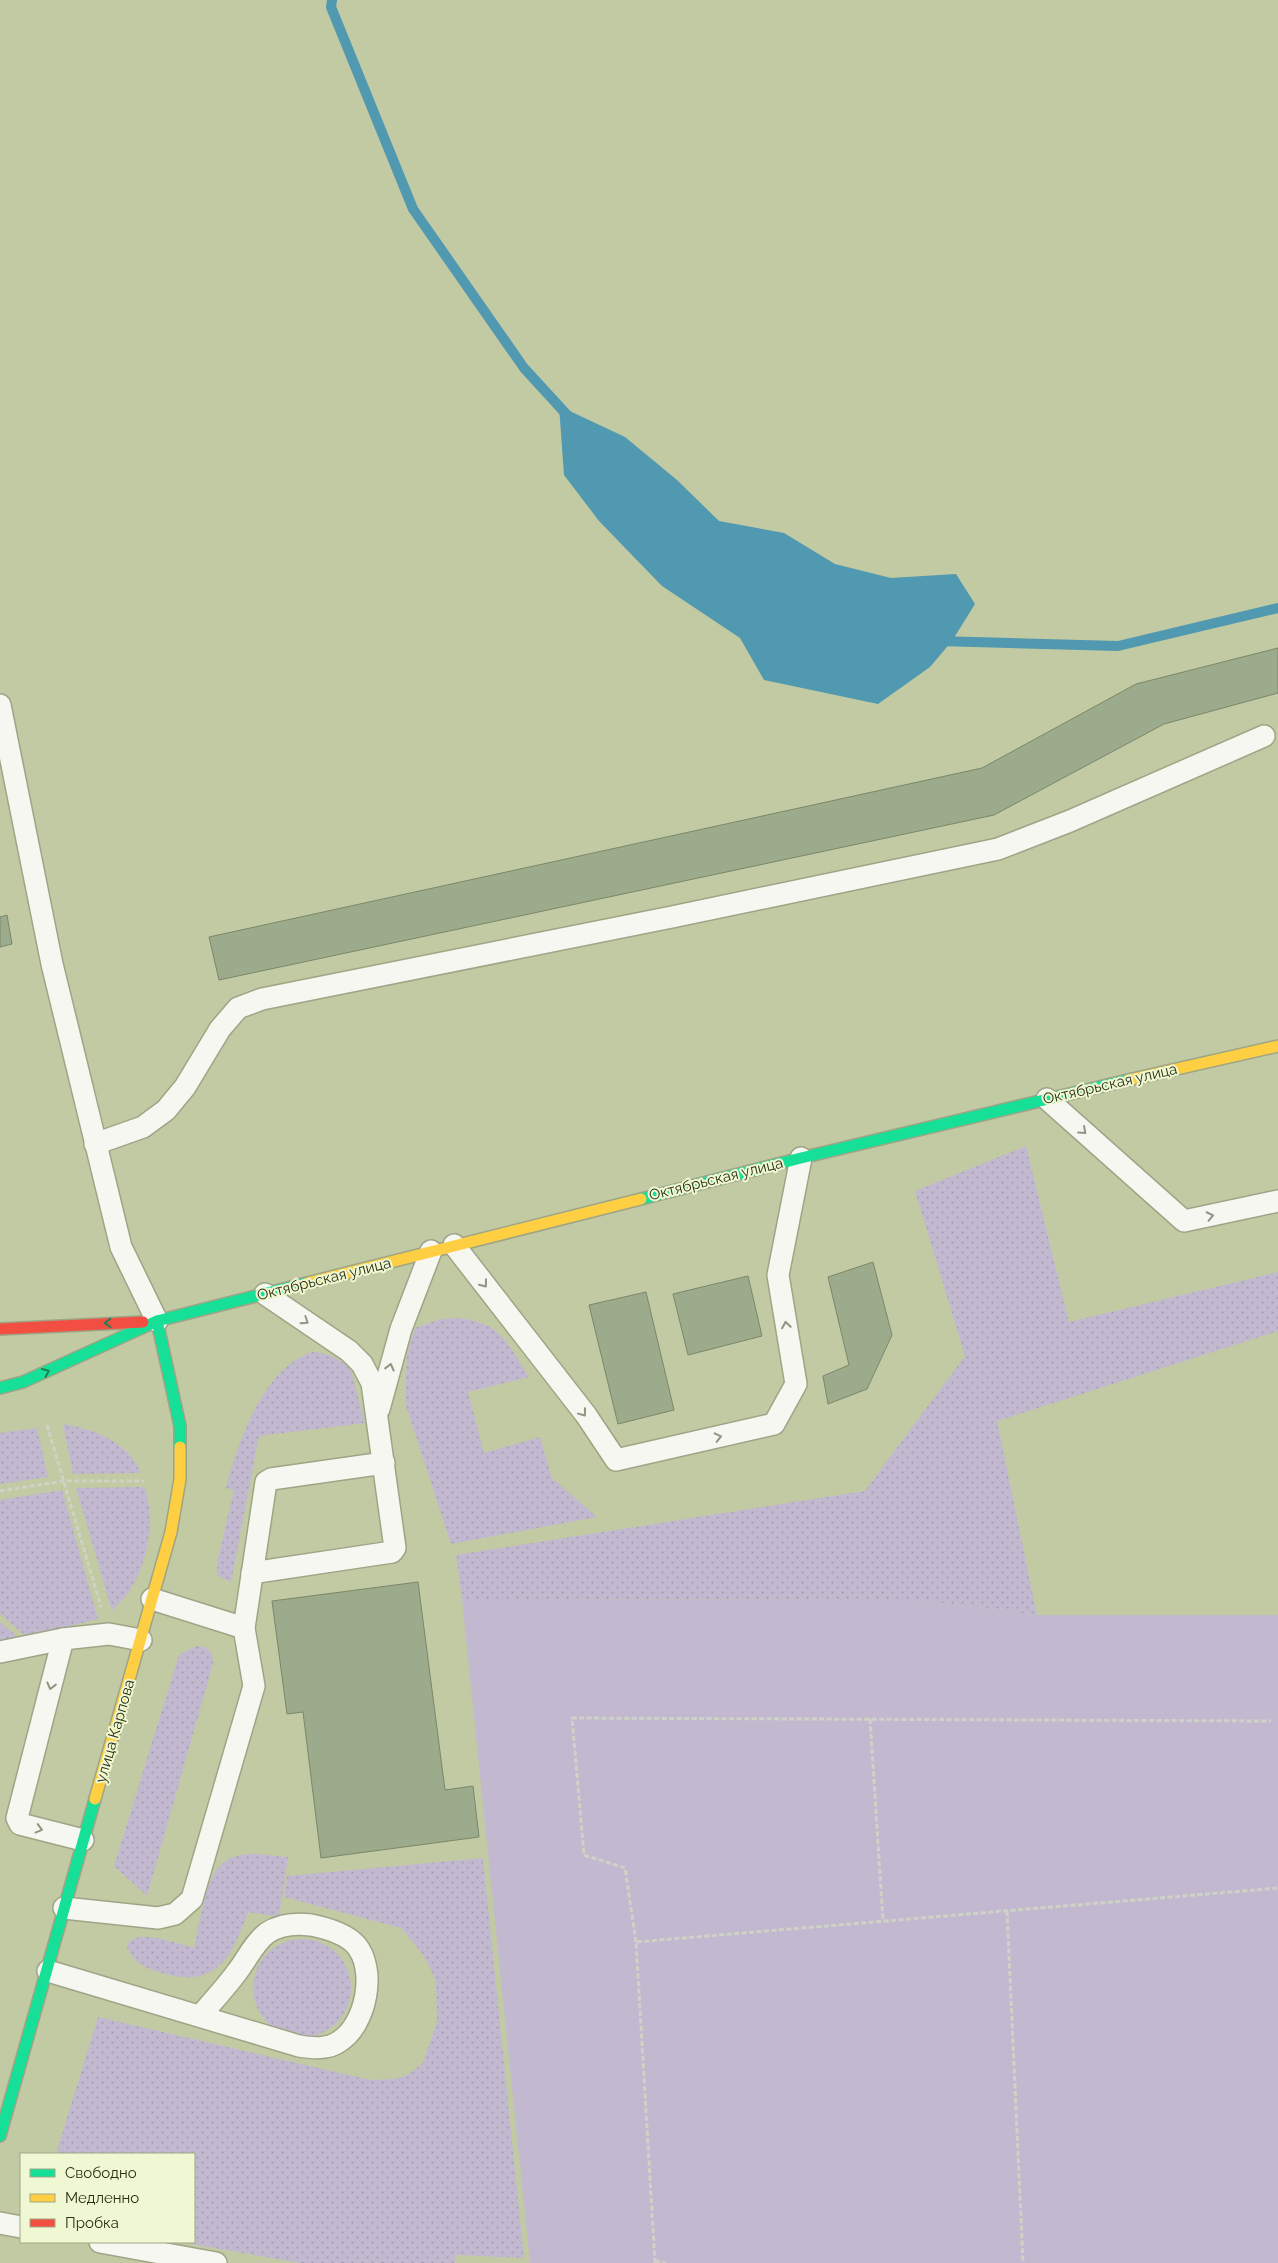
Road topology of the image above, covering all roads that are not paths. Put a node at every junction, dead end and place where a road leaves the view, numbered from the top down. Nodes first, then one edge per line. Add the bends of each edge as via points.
1 (0, 705) edge
2 (1264, 736) dead end
3 (1278, 1046) edge
4 (1047, 1098) junction
5 (95, 1144) junction
6 (801, 1158) junction
7 (1278, 1201) edge
8 (454, 1245) junction
9 (430, 1251) junction
10 (265, 1294) junction
11 (157, 1321) junction
12 (0, 1329) edge
13 (0, 1388) edge
14 (378, 1414) junction
15 (384, 1463) junction
16 (252, 1573) junction
17 (152, 1599) junction
18 (244, 1628) junction
19 (63, 1639) junction
20 (141, 1640) junction
21 (0, 1652) edge
22 (83, 1840) junction
23 (64, 1908) junction
24 (48, 1971) junction
25 (200, 2016) junction
26 (0, 2136) edge
27 (0, 2224) edge
28 (20, 2227) edge
29 (106, 2243) edge
30 (216, 2263) edge

1 - 5 lane via 52,964
2 - 5 lane via 998,849 262,999 238,1008 166,1110 142,1127
3 - 4 main road, Октябрьская улица
4 - 6 main road, Октябрьская улица
4 -> 7 lane via 1184,1221
5 - 11 lane via 121,1247
6 - 8 main road, Октябрьская улица
8 -> 6 lane via 586,1415 616,1460 774,1424 796,1384 778,1275
8 - 9 main road, Октябрьская улица
9 - 10 main road, Октябрьская улица
14 -> 9 lane via 401,1329
10 - 11 main road, Октябрьская улица
10 -> 14 lane via 357,1358 372,1383
11 -> 12 main road, Октябрьская улица
13 -> 11 main road, Октябрьская улица via 22,1382
11 - 17 main road, улица Карпова via 180,1426 180,1479 171,1532
14 - 15 lane
15 - 16 lane via 268,1479
15 - 16 lane via 393,1551
16 - 18 lane
17 - 18 lane
17 - 20 main road, улица Карпова
18 - 23 lane via 254,1686 192,1899 174,1914 158,1918
19 - 20 lane via 109,1634
19 - 21 lane
19 -> 22 lane via 17,1818 20,1824
20 - 22 main road, улица Карпова
22 - 23 main road, улица Карпова
23 - 24 main road, улица Карпова
24 - 25 lane
24 - 26 main road, улица Карпова
25 - 25 lane via 299,2046 318,2048 333,2044 353,2027 362,2007 367,1984 362,1954 344,1936 330,1930 299,1924 283,1926 259,1940 238,1972
27 - 28 lane
29 - 30 lane

